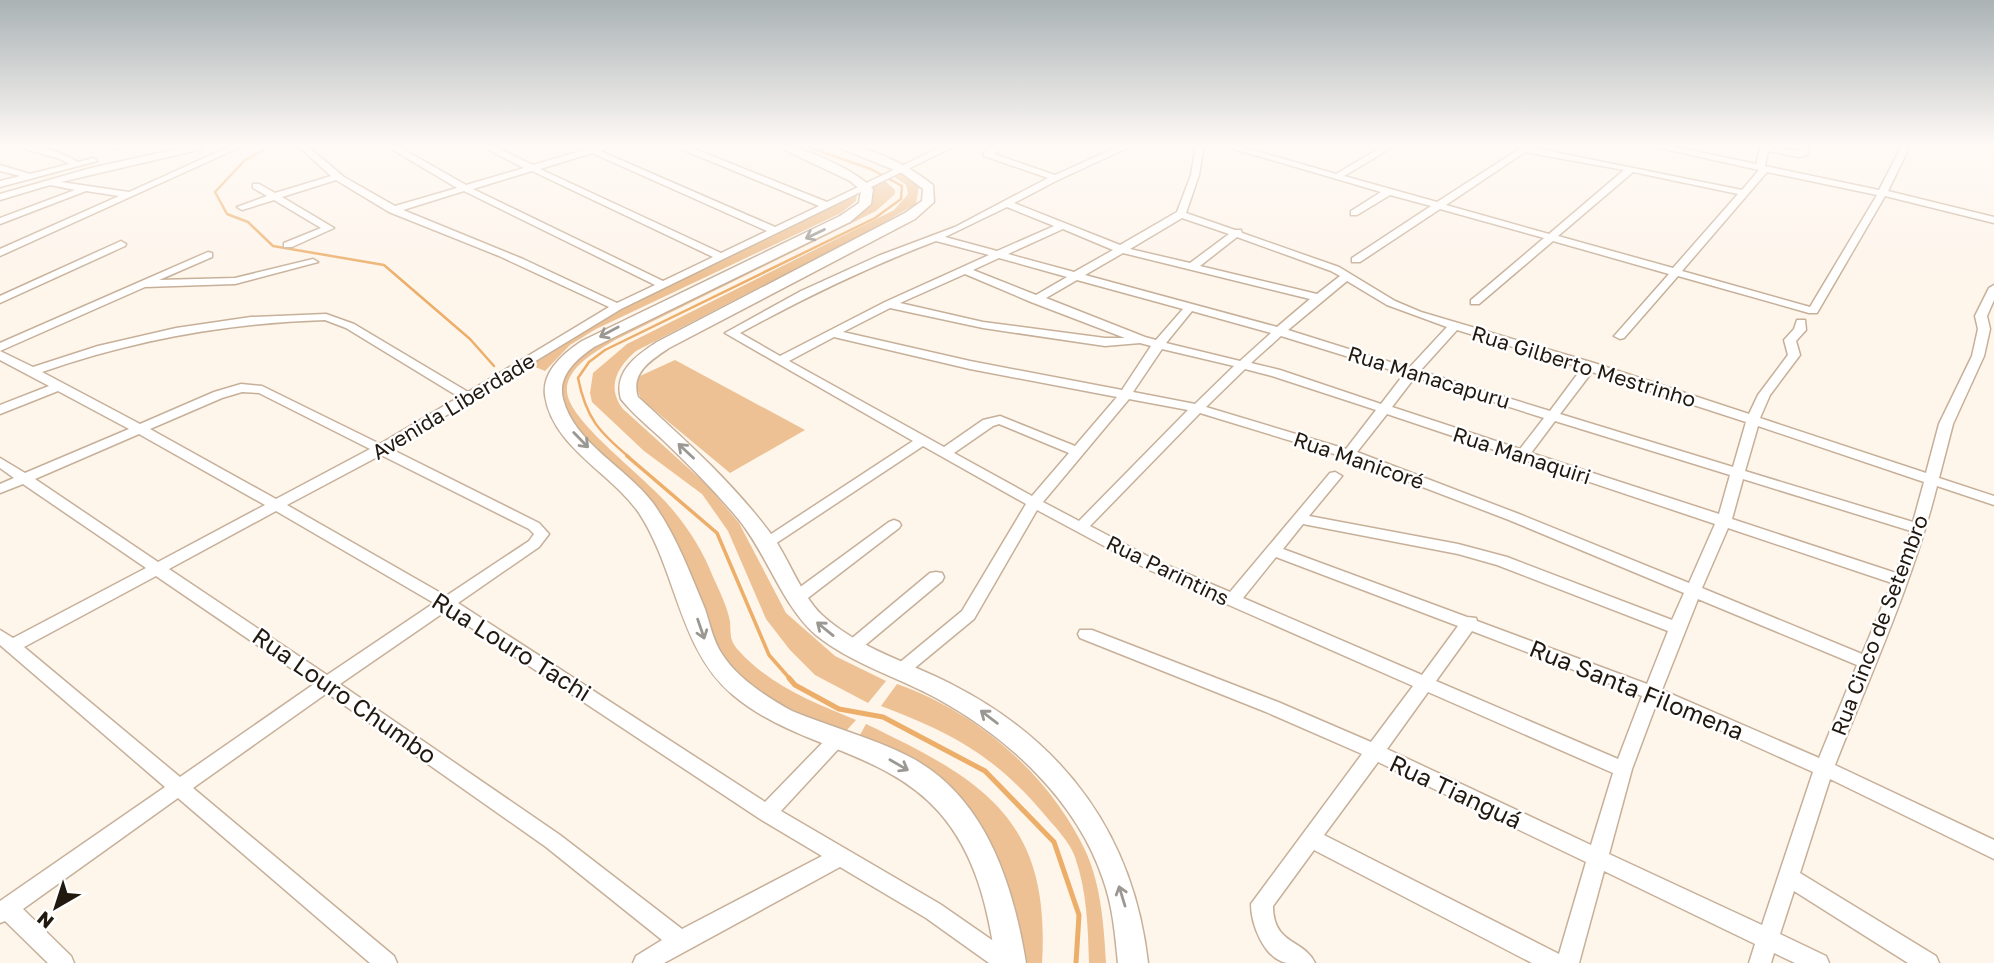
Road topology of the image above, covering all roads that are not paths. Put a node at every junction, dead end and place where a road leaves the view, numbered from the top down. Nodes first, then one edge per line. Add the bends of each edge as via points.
1 (29, 189) edge
2 (84, 189) edge
3 (93, 189) edge
4 (145, 189) edge
5 (260, 189) edge
6 (298, 189) edge
7 (356, 189) edge
8 (461, 189) edge
9 (466, 189) edge
10 (575, 189) edge
11 (679, 189) edge
12 (785, 189) edge
13 (857, 189) edge
14 (868, 189) edge
15 (929, 189) edge
16 (1035, 189) edge
17 (1190, 189) edge
18 (1377, 189) edge
19 (1464, 189) edge
20 (1607, 189) edge
21 (1726, 189) edge
22 (1748, 189) edge
23 (1864, 189) edge
24 (1885, 189) edge
25 (1388, 192) junction
26 (1745, 193) junction
27 (1883, 193) junction
28 (132, 195) junction
29 (0, 197) edge
30 (272, 197) junction
31 (1008, 204) junction
32 (825, 205) junction
33 (1439, 206) junction
34 (242, 207) dead end
35 (392, 210) junction
36 (1354, 213) dead end
37 (1181, 214) junction
38 (0, 220) edge
39 (1994, 220) edge
40 (1060, 227) junction
41 (774, 230) junction
42 (1238, 232) junction
43 (1549, 237) junction
44 (937, 238) junction
45 (121, 244) dead end
46 (288, 245) dead end
47 (1122, 250) junction
48 (0, 253) edge
49 (208, 255) dead end
50 (995, 255) junction
51 (719, 256) junction
52 (1356, 260) dead end
53 (313, 262) dead end
54 (1191, 268) junction
55 (964, 270) junction
56 (1676, 272) junction
57 (1078, 275) junction
58 (1348, 275) junction
59 (141, 284) junction
60 (662, 284) junction
61 (1994, 288) edge
62 (1318, 298) junction
63 (0, 300) edge
64 (1035, 300) junction
65 (1475, 302) dead end
66 (889, 304) junction
67 (1191, 306) junction
68 (617, 307) junction
69 (1801, 322) dead end
70 (1454, 326) junction
71 (1281, 332) junction
72 (830, 333) junction
73 (1620, 337) dead end
74 (1141, 340) junction
75 (1158, 345) junction
76 (0, 347) edge
77 (0, 355) edge
78 (1986, 358) edge
79 (780, 360) junction
80 (1245, 364) junction
81 (1590, 366) junction
82 (1413, 371) junction
83 (32, 372) junction
84 (57, 387) junction
85 (1126, 394) junction
86 (469, 398) junction
87 (1197, 408) junction
88 (1383, 408) junction
89 (0, 410) edge
90 (1551, 414) junction
91 (1753, 419) junction
92 (137, 429) junction
93 (923, 440) junction
94 (383, 448) junction
95 (1077, 451) junction
96 (946, 452) junction
97 (1349, 454) junction
98 (1522, 456) junction
99 (0, 463) edge
100 (1739, 471) junction
101 (1335, 476) dead end
102 (23, 479) junction
103 (1931, 480) junction
104 (0, 489) edge
105 (1994, 501) edge
106 (1034, 503) junction
107 (279, 505) junction
108 (1300, 519) junction
109 (1724, 521) junction
110 (894, 525) dead end
111 (1081, 527) junction
112 (1919, 529) junction
113 (767, 543) junction
114 (1272, 550) junction
115 (159, 569) junction
116 (936, 577) dead end
117 (1901, 580) junction
118 (1694, 591) junction
119 (798, 597) junction
120 (1232, 600) junction
121 (446, 603) junction
122 (1470, 622) junction
123 (1677, 628) junction
124 (1086, 634) dead end
125 (6, 641) edge
126 (851, 648) junction
127 (1866, 662) junction
128 (899, 673) junction
129 (328, 683) junction
130 (1425, 684) junction
131 (1653, 693) junction
132 (836, 740) junction
133 (1375, 752) junction
134 (1824, 768) junction
135 (1623, 769) junction
136 (179, 788) junction
137 (767, 813) junction
138 (1310, 838) junction
139 (1994, 850) edge
140 (840, 857) junction
141 (1599, 859) junction
142 (1790, 878) junction
143 (4, 911) edge
144 (1767, 938) junction
145 (680, 941) junction
146 (1297, 959) edge
147 (63, 963) edge
148 (386, 963) edge
149 (644, 963) edge
150 (1009, 963) edge
151 (1133, 963) edge
152 (1554, 963) edge
153 (1568, 963) edge
154 (1760, 963) edge
155 (1818, 963) edge
156 (1928, 963) edge

1 - 29 street
2 - 38 street
3 - 28 street
4 - 28 street
5 - 30 street
6 - 30 street
7 - 35 street
8 - 35 street
9 - 60 street
10 - 51 street
11 - 41 street
12 - 32 street
13 - 32 street, Avenida Liberdade
14 -> 132 street via 867,200 856,213 599,337 572,355 552,387 570,429 646,508 717,664 752,698 778,715
113 -> 15 street via 711,474 630,399 629,379 642,360 663,345 921,209 931,196
16 - 31 street
17 - 37 street
18 - 25 street
19 - 33 street
20 - 43 street
21 - 26 street
22 - 26 street
23 - 27 street
24 - 27 street
25 - 33 street
25 - 36 street
26 - 56 street
27 - 39 street
27 - 56 street via 1812,311
28 - 48 street
30 - 34 street
30 - 46 street via 329,228
31 - 40 street
31 - 44 street
32 - 41 street, Avenida Liberdade
33 - 43 street
33 - 52 street
35 - 68 street via 489,248
37 - 42 street, Rua Gilberto Mestrinho
37 - 47 street
40 - 47 street
40 - 50 street
41 - 51 street, Avenida Liberdade
42 - 54 street
42 - 58 street, Rua Gilberto Mestrinho
43 - 56 street
43 - 65 street
44 - 50 street, Rua Manacapuru
44 - 79 street, Rua Parintins via 816,288 731,333
45 - 63 street
47 - 54 street
47 - 57 street
49 - 59 street
50 - 55 street
50 - 57 street, Rua Manacapuru
51 - 60 street, Avenida Liberdade
53 - 59 street via 235,281
54 - 62 street
55 - 64 street, Rua Manaquiri
55 - 66 street
56 - 73 street
57 - 64 street
57 - 67 street, Rua Manacapuru
58 - 62 street
58 - 70 street, Rua Gilberto Mestrinho via 1399,307
59 - 76 street
60 - 68 street, Avenida Liberdade
61 - 78 street, Rua Cinco de Setembro via 1981,316
62 - 71 street
64 - 74 street, Rua Manaquiri
66 - 72 street
66 - 74 street, Rua Manaquiri via 983,325 1105,342
67 - 71 street, Rua Manacapuru
67 - 75 street
68 - 86 street, Avenida Liberdade
69 - 91 street via 1790,340 1794,355
70 - 81 street, Rua Gilberto Mestrinho
70 - 82 street
71 - 80 street
71 - 82 street, Rua Manacapuru
72 - 79 street
72 - 85 street, Rua Manicoré
74 - 75 street, Rua Manaquiri
75 - 80 street, Rua Manaquiri
75 - 85 street
77 - 83 street, Rua Louro Tachi
78 - 103 street, Rua Cinco de Setembro via 1946,424
79 - 93 street, Rua Parintins
80 - 87 street
80 - 88 street, Rua Manaquiri
81 - 90 street
81 - 91 street, Rua Gilberto Mestrinho
82 - 88 street
82 - 90 street, Rua Manacapuru
83 - 84 street, Rua Louro Tachi
83 - 86 street via 118,344 167,334 326,317 350,326
84 - 89 street
84 - 92 street, Rua Louro Tachi
85 - 87 street, Rua Manicoré
85 - 95 street
86 - 94 street, Avenida Liberdade
87 - 97 street, Rua Manicoré
87 - 111 street
88 - 97 street
88 - 98 street, Rua Manaquiri
90 - 98 street
90 - 100 street, Rua Manacapuru
91 - 100 street
91 - 103 street, Rua Gilberto Mestrinho
92 - 94 street via 230,391 250,388
92 - 102 street
92 - 107 street, Rua Louro Tachi
93 - 96 street, Rua Parintins
93 - 113 street
94 - 107 street, Avenida Liberdade
94 - 121 street via 542,534
95 - 96 street via 1000,420 988,422
95 - 106 street
96 - 106 street, Rua Parintins
97 - 118 street, Rua Manicoré
98 - 109 street, Rua Manaquiri
99 - 102 street, Rua Louro Chumbo
100 - 109 street
100 - 112 street, Rua Manacapuru
101 - 108 street
102 - 104 street
102 - 115 street, Rua Louro Chumbo
103 - 105 street, Rua Gilberto Mestrinho
103 - 112 street, Rua Cinco de Setembro
106 - 111 street, Rua Parintins
106 - 128 street via 968,615
107 - 115 street, Avenida Liberdade
107 - 121 street, Rua Louro Tachi
108 - 114 street
108 - 123 street via 1502,561
109 - 117 street, Rua Manaquiri
109 - 118 street
110 - 119 street
111 - 120 street, Rua Parintins
112 - 117 street, Rua Cinco de Setembro
113 - 119 street
114 - 120 street
114 - 122 street, Rua Santa Filomena
115 - 125 street, Avenida Liberdade
115 - 129 street, Rua Louro Chumbo
116 - 126 street
117 - 127 street, Rua Cinco de Setembro
118 - 123 street
118 - 127 street, Rua Manicoré
126 -> 119 street via 820,626
120 - 130 street, Rua Parintins
121 - 129 street
121 - 137 street, Rua Louro Tachi
122 - 130 street
122 - 131 street, Rua Santa Filomena
123 - 131 street
124 - 133 street, Rua Tianguá
125 - 136 street
126 - 128 street
127 - 134 street, Rua Cinco de Setembro
151 -> 128 street via 1130,923 1116,877 1102,844 1063,785 1028,747 979,710
129 - 136 street
129 - 145 street, Rua Louro Chumbo via 553,841
130 - 133 street
130 - 135 street, Rua Parintins
131 - 134 street, Rua Santa Filomena
131 - 135 street
132 - 137 street
132 -> 150 street via 898,763 953,809 983,855 995,889
133 - 138 street
133 - 141 street, Rua Tianguá
134 - 139 street, Rua Santa Filomena
134 - 142 street, Rua Cinco de Setembro
135 - 141 street
136 - 143 street
136 - 148 street
137 - 140 street, Rua Louro Tachi
138 - 146 street via 1262,904 1268,935
138 - 152 street
140 - 145 street
140 - 150 street, Rua Louro Tachi via 933,911
141 - 144 street, Rua Tianguá
141 - 153 street
142 - 144 street, Rua Cinco de Setembro
142 - 156 street
143 - 147 street
144 - 154 street, Rua Cinco de Setembro
144 - 155 street, Rua Tianguá
145 - 149 street

